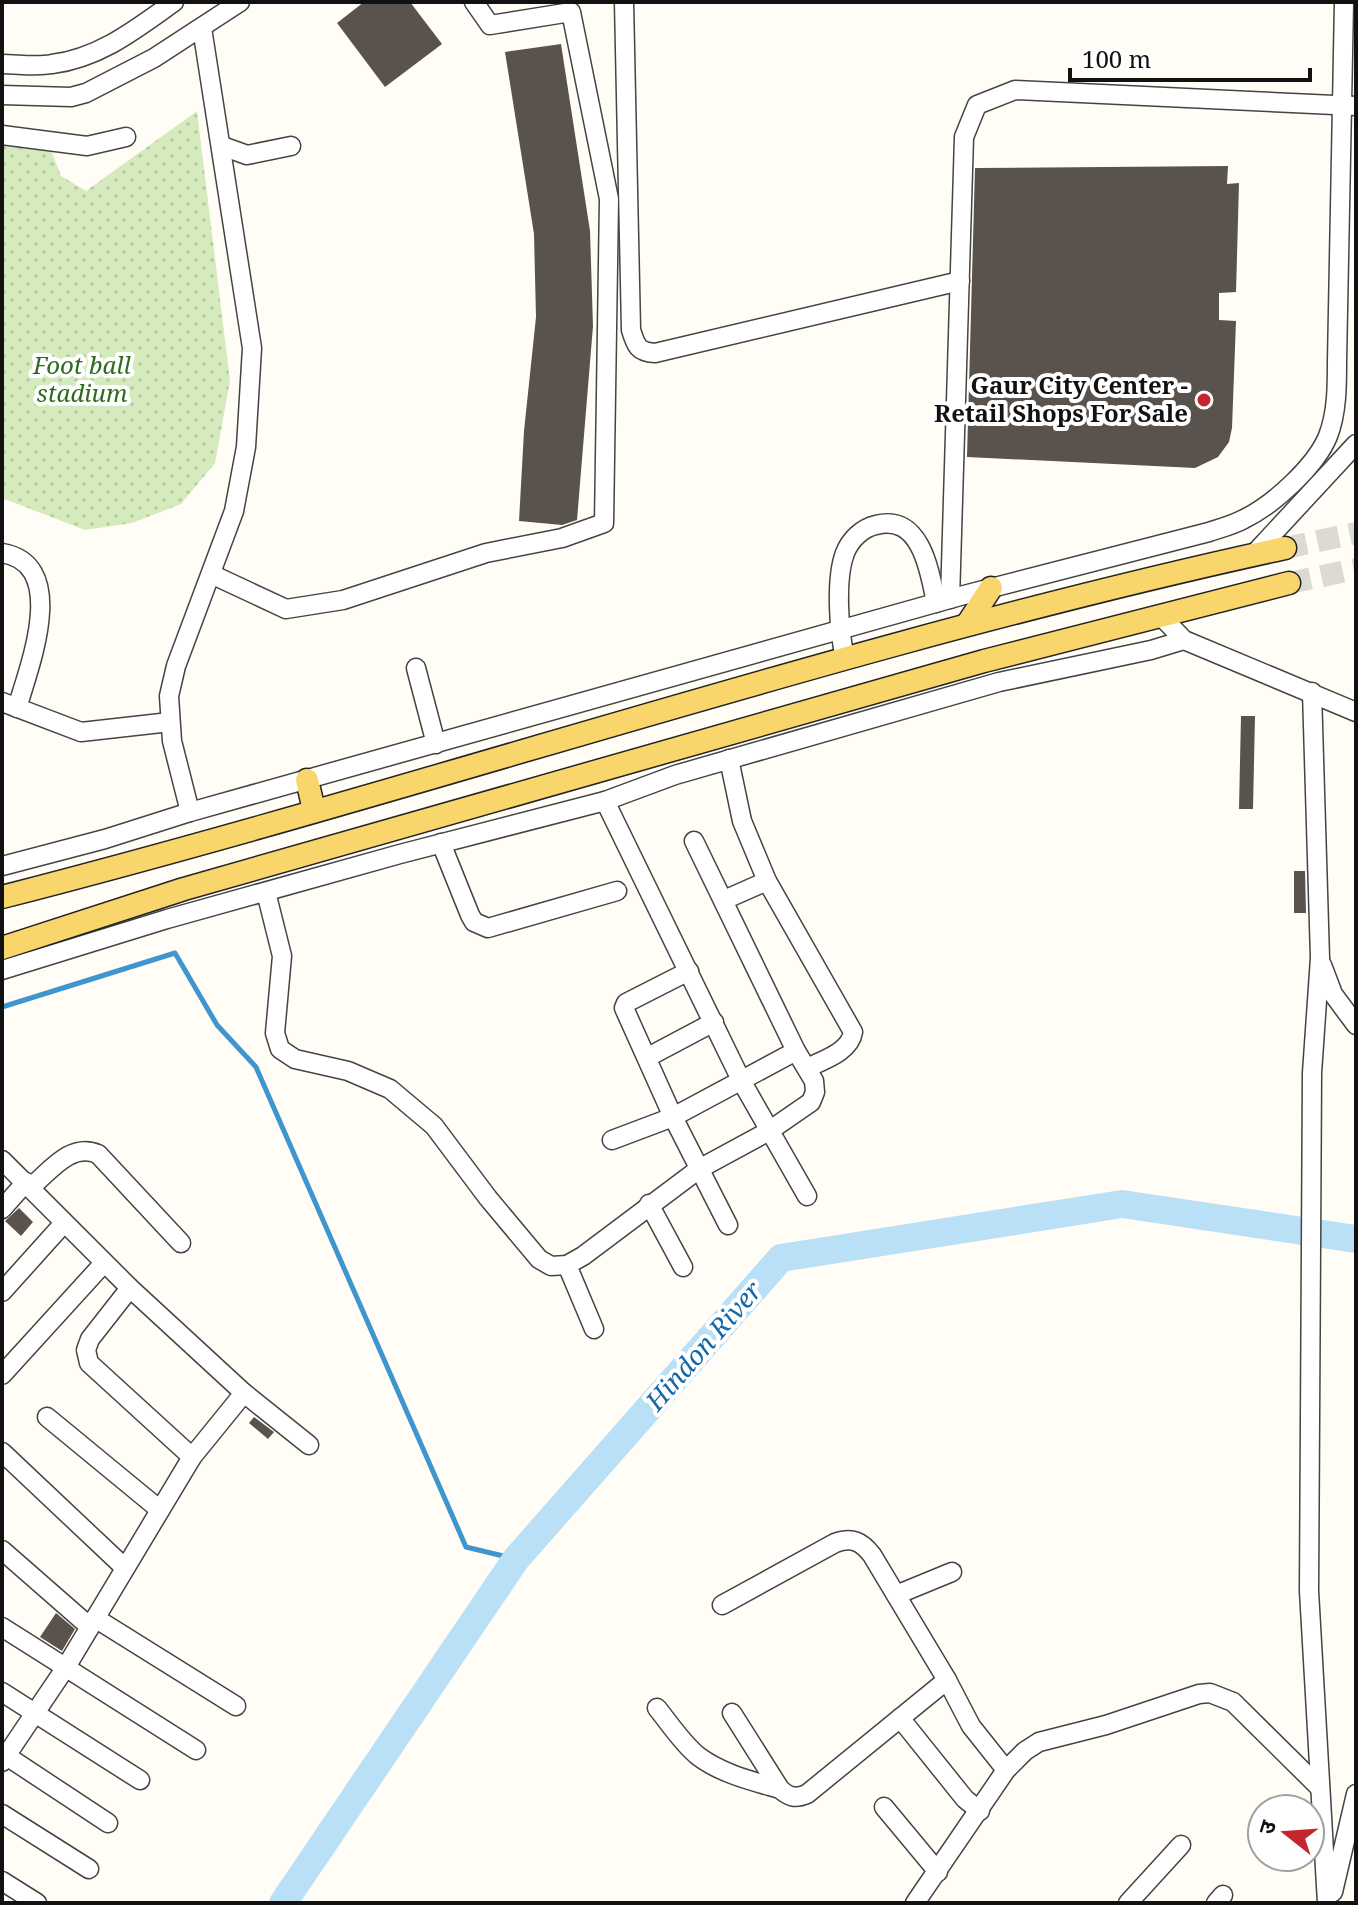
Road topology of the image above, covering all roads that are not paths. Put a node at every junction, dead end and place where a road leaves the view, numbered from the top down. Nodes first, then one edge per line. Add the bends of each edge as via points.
1 (174, 2) edge
2 (240, 2) edge
3 (474, 2) edge
4 (624, 2) edge
5 (1344, 2) edge
6 (202, 28) junction
7 (2, 64) edge
8 (2, 95) edge
9 (1348, 107) edge
10 (2, 135) edge
11 (126, 137) dead end
12 (222, 146) junction
13 (291, 146) dead end
14 (960, 281) junction
15 (1356, 444) edge
16 (1315, 460) junction
17 (1339, 462) junction
18 (1285, 548) tunnel mouth
19 (2, 553) edge
20 (1254, 554) junction
21 (211, 574) junction
22 (1289, 583) tunnel mouth
23 (991, 588) junction
24 (943, 601) junction
25 (1160, 615) junction
26 (968, 623) junction
27 (839, 631) junction
28 (1184, 640) junction
29 (845, 658) junction
30 (416, 668) dead end
31 (1312, 692) junction
32 (10, 705) edge
33 (1356, 712) edge
34 (170, 722) junction
35 (436, 744) junction
36 (729, 759) junction
37 (307, 780) junction
38 (605, 801) junction
39 (314, 810) junction
40 (190, 812) junction
41 (694, 841) dead end
42 (441, 843) junction
43 (2, 866) edge
44 (767, 881) junction
45 (617, 891) dead end
46 (266, 892) junction
47 (2, 897) edge
48 (724, 900) junction
49 (2, 948) edge
50 (1320, 958) junction
51 (2, 970) edge
52 (689, 971) junction
53 (714, 1022) junction
54 (1356, 1025) edge
55 (796, 1051) junction
56 (648, 1057) junction
57 (807, 1068) junction
58 (742, 1082) junction
59 (673, 1117) junction
60 (769, 1131) junction
61 (612, 1140) dead end
62 (2, 1160) edge
63 (699, 1169) junction
64 (28, 1185) junction
65 (807, 1196) dead end
66 (649, 1204) junction
67 (2, 1209) edge
68 (64, 1223) junction
69 (728, 1225) dead end
70 (181, 1243) dead end
71 (104, 1263) junction
72 (567, 1265) junction
73 (683, 1267) dead end
74 (130, 1288) junction
75 (2, 1292) edge
76 (594, 1329) dead end
77 (2, 1375) edge
78 (244, 1393) junction
79 (47, 1417) dead end
80 (309, 1445) dead end
81 (2, 1452) edge
82 (192, 1457) junction
83 (160, 1510) junction
84 (2, 1550) edge
85 (125, 1568) junction
86 (952, 1572) dead end
87 (896, 1595) junction
88 (722, 1605) dead end
89 (93, 1622) junction
90 (2, 1627) edge
91 (66, 1667) junction
92 (947, 1680) junction
93 (2, 1692) edge
94 (236, 1706) dead end
95 (657, 1708) dead end
96 (35, 1713) junction
97 (732, 1713) dead end
98 (900, 1718) junction
99 (196, 1750) dead end
100 (3, 1757) edge
101 (1006, 1770) junction
102 (140, 1780) dead end
103 (1320, 1788) junction
104 (780, 1789) junction
105 (1356, 1794) edge
106 (884, 1807) dead end
107 (980, 1811) junction
108 (2, 1814) edge
109 (108, 1823) dead end
110 (1181, 1845) dead end
111 (89, 1869) dead end
112 (938, 1872) junction
113 (2, 1881) edge
114 (37, 1903) edge
115 (915, 1903) edge
116 (1128, 1903) edge
117 (1329, 1903) edge

1 - 7 street via 108,48 86,57 52,65
2 - 6 street
3 - 21 street via 490,25 571,12 609,199 604,523 562,538 486,553 343,600 286,609
4 - 14 street via 631,330 636,347 655,353
5 - 9 street
6 - 8 street via 86,93
6 - 12 street
9 - 14 street via 1015,90 977,105 964,137
9 - 16 street via 1336,392 1328,436
10 - 11 street via 87,146
12 - 13 street via 247,155
12 - 21 street via 252,348 237,499
14 - 24 street
15 - 17 street
16 - 17 street
16 - 23 street via 1244,519
17 - 20 street
18 - 20 main road
19 - 32 street via 26,563 42,604 37,635
20 - 26 main road
21 - 34 street via 176,666
22 - 25 main road
23 - 24 street
23 - 26 main road
24 - 27 street
24 - 27 street via 913,535 896,524 878,524 860,533 846,550
25 - 28 street
25 - 49 main road via 124,907
26 - 29 main road
27 - 29 street
27 - 35 street
28 - 31 street
28 - 36 street via 999,682
29 - 39 main road
30 - 35 street
31 - 33 street
31 - 50 street
32 - 34 street via 81,732
34 - 40 street
35 - 37 street
36 - 38 street
36 - 44 street via 742,821
37 - 39 main road
37 - 40 street
38 - 42 street
38 - 52 street
39 - 47 main road
40 - 43 street
41 - 48 street
42 - 45 street via 470,915 481,927
42 - 46 street
44 - 48 street
44 - 57 street via 853,1032 846,1048
46 - 51 street
46 - 72 street via 282,956 275,1033 280,1049 295,1059 348,1071 390,1089 434,1126 539,1259 551,1266
48 - 55 street
50 - 54 street via 1333,994
50 - 103 street via 1312,1073 1310,1640
52 - 53 street
52 - 56 street via 625,1004
53 - 56 street
53 - 58 street
55 - 57 street
55 - 58 street
56 - 59 street
57 - 60 street via 814,1081 811,1102
58 - 59 street
58 - 60 street
59 - 61 street
59 - 63 street
60 - 63 street
60 - 65 street
62 - 64 street
63 - 66 street
63 - 69 street
64 - 67 street
64 - 68 street
64 - 70 street via 64,1158 89,1150
66 - 72 street
66 - 73 street
68 - 71 street
68 - 75 street
71 - 74 street
71 - 77 street
72 - 76 street
74 - 78 street
74 - 82 street via 90,1339 86,1355
78 - 80 street
78 - 82 street
79 - 83 street
81 - 85 street
82 - 83 street
83 - 85 street
84 - 89 street
85 - 89 street
86 - 87 street
87 - 88 street via 864,1546 846,1539
87 - 92 street
89 - 91 street
89 - 94 street
90 - 91 street
91 - 96 street
91 - 99 street
92 - 98 street
92 - 101 street via 971,1726
93 - 96 street
95 - 104 street via 708,1763
96 - 100 street
96 - 102 street
97 - 104 street
98 - 104 street via 807,1794 798,1798
98 - 107 street
100 - 109 street
101 - 103 street via 1039,1742 1210,1693 1233,1702
101 - 107 street
103 - 117 street
105 - 117 street
106 - 112 street
107 - 112 street
108 - 111 street
110 - 116 street
112 - 115 street
113 - 114 street

